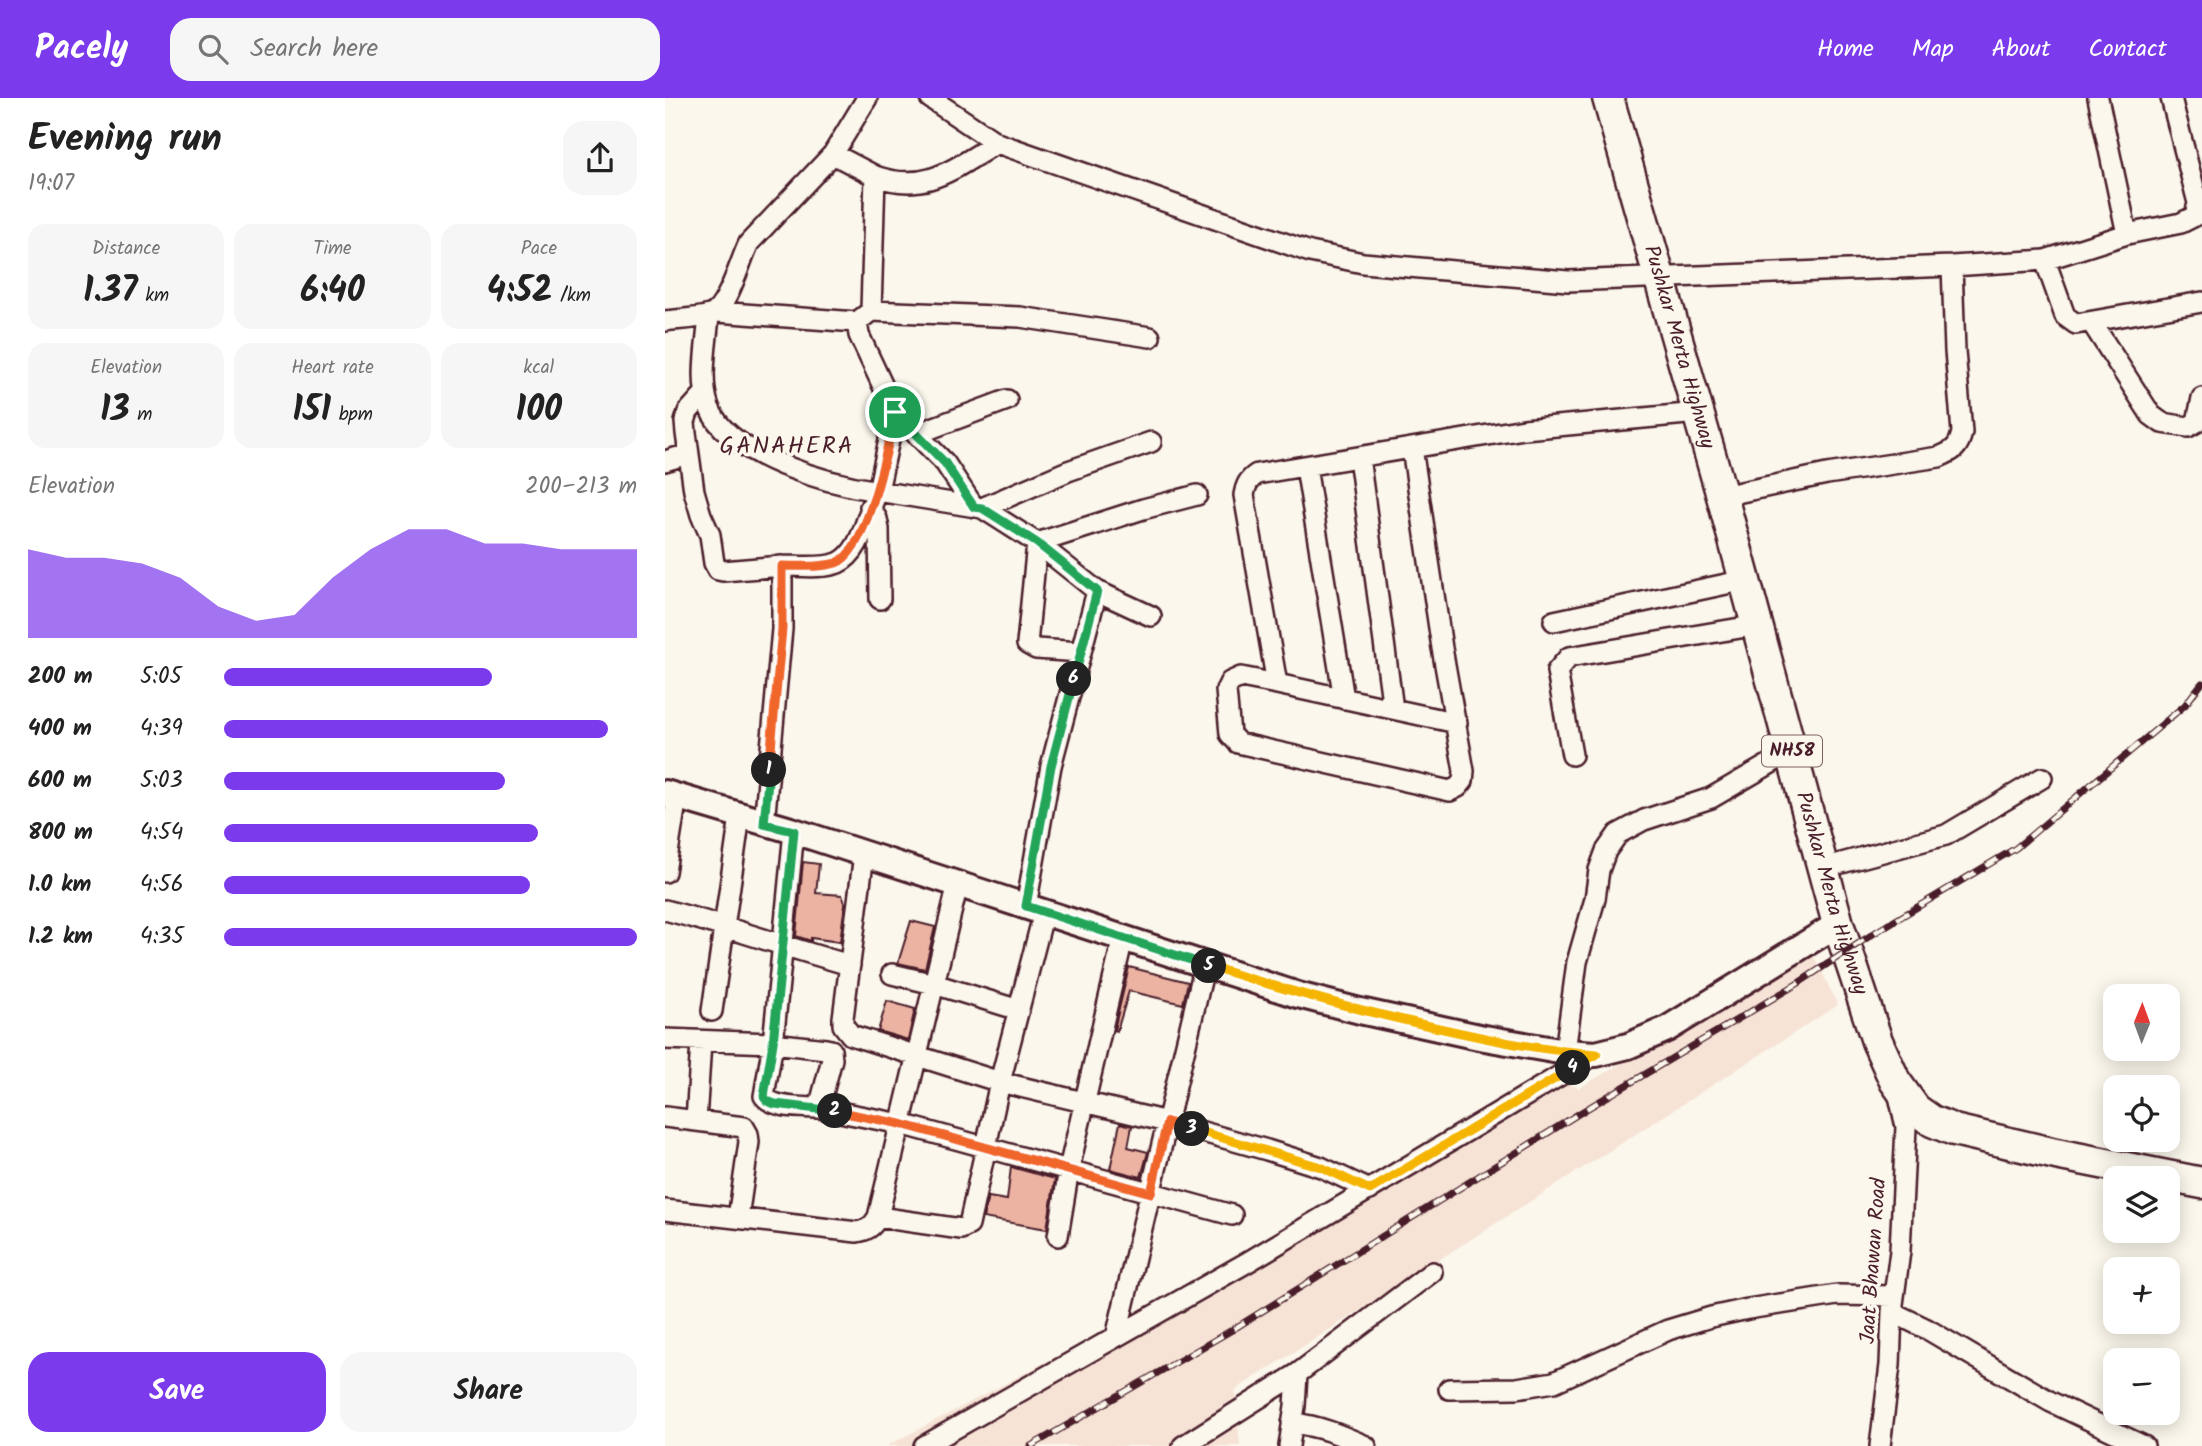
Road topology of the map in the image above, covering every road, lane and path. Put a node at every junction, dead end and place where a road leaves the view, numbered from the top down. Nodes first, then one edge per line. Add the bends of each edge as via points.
1 (867, 98) edge
2 (930, 98) edge
3 (1608, 98) edge
4 (2098, 98) edge
5 (2171, 98) edge
6 (997, 143) junction
7 (833, 155) junction
8 (876, 176) junction
9 (2198, 216) edge
10 (2127, 234) junction
11 (2045, 260) junction
12 (1952, 266) junction
13 (1661, 277) junction
14 (2202, 302) edge
15 (713, 313) junction
16 (864, 317) junction
17 (665, 321) edge
18 (2092, 323) junction
19 (1150, 337) dead end
20 (705, 393) junction
21 (2202, 398) edge
22 (1007, 400) dead end
23 (895, 412) junction
24 (1698, 413) junction
25 (916, 434) junction
26 (1151, 442) dead end
27 (1412, 448) junction
28 (688, 454) junction
29 (1359, 457) junction
30 (665, 461) edge
31 (1306, 467) junction
32 (1197, 495) dead end
33 (1722, 496) junction
34 (874, 499) junction
35 (978, 508) junction
36 (1037, 543) junction
37 (782, 566) junction
38 (1745, 580) junction
39 (1097, 591) junction
40 (880, 599) dead end
41 (1151, 616) dead end
42 (1554, 621) dead end
43 (1758, 625) junction
44 (1081, 652) junction
45 (1277, 684) junction
46 (1344, 699) junction
47 (1392, 709) junction
48 (1457, 723) junction
49 (1792, 751) junction
50 (1572, 755) dead end
51 (2042, 778) dead end
52 (671, 794) edge
53 (740, 816) junction
54 (764, 824) junction
55 (794, 831) junction
56 (864, 854) junction
57 (1823, 868) junction
58 (665, 872) edge
59 (958, 884) junction
60 (1035, 909) junction
61 (665, 910) edge
62 (1837, 924) junction
63 (725, 926) junction
64 (1123, 938) junction
65 (782, 947) junction
66 (1205, 964) junction
67 (850, 965) junction
68 (892, 974) dead end
69 (934, 984) junction
70 (1019, 1010) junction
71 (712, 1011) dead end
72 (665, 1039) edge
73 (701, 1042) junction
74 (773, 1043) junction
75 (1565, 1052) junction
76 (1597, 1054) junction
77 (917, 1057) junction
78 (1895, 1081) junction
79 (1000, 1082) junction
80 (1084, 1102) junction
81 (819, 1108) junction
82 (665, 1117) edge
83 (696, 1121) junction
84 (1167, 1122) junction
85 (901, 1124) junction
86 (985, 1149) junction
87 (1069, 1169) junction
88 (2202, 1183) edge
89 (1370, 1190) junction
90 (1151, 1193) junction
91 (665, 1210) edge
92 (1233, 1215) dead end
93 (878, 1217) junction
94 (738, 1218) junction
95 (1058, 1236) dead end
96 (1432, 1272) dead end
97 (1893, 1304) junction
98 (1117, 1337) junction
99 (1297, 1374) junction
100 (1449, 1389) dead end
101 (1293, 1423) junction
102 (924, 1446) edge
103 (1183, 1446) edge
104 (1289, 1446) edge
105 (1366, 1446) edge
106 (1880, 1446) edge
107 (2144, 1446) edge

1 - 7 street
2 - 6 street
3 - 13 highway, Pushkar Merta Highway / NH58
4 - 10 street
5 - 9 street
6 - 8 street via 924,182 894,183
6 - 13 street via 1310,252 1350,261 1568,281
7 - 8 street
7 - 15 street via 749,243 724,303
8 - 16 street
9 - 10 street
10 - 11 street
11 - 12 street
11 - 18 street via 2066,316 2076,324
12 - 13 street
12 - 33 street via 1962,432 1954,451
13 - 24 highway, Pushkar Merta Highway / NH58
14 - 18 street
15 - 16 street
15 - 17 street
15 - 20 street
16 - 19 street via 1020,317
16 - 23 street via 859,335
18 - 21 street via 2151,415 2162,424 2188,428 2197,422
20 - 28 street via 685,422
20 - 34 street via 716,422 751,451
22 - 25 street
23 - 25 street
23 - 34 street
24 - 27 street via 1524,429
24 - 33 highway, Pushkar Merta Highway / NH58
25 - 35 street via 945,463
26 - 35 street
27 - 29 street
27 - 48 street
28 - 30 street
28 - 37 street via 718,570
29 - 31 street
29 - 47 street
31 - 45 street via 1257,474 1246,484 1244,495
31 - 46 street
32 - 36 street
33 - 38 highway, Pushkar Merta Highway / NH58
34 - 35 street
34 - 37 street via 855,547 838,562
34 - 40 street
35 - 36 street
36 - 39 street
36 - 44 street via 1027,644 1036,649
37 - 54 street via 782,629
38 - 42 street
38 - 43 highway, Pushkar Merta Highway / NH58
39 - 41 street
39 - 44 street
43 - 49 highway, Pushkar Merta Highway / NH58
43 - 50 street via 1569,657 1557,671
44 - 60 street via 1051,766
45 - 46 street
45 - 48 street via 1241,677 1230,682 1226,690 1230,734 1238,743 1450,791 1463,781
46 - 47 street
47 - 48 street
49 - 57 highway, Pushkar Merta Highway / NH58
49 - 75 street via 1711,798 1644,820 1618,834 1599,870 1577,962
51 - 57 street via 1946,835
52 - 53 main road
52 - 58 street
53 - 54 main road
53 - 63 street
54 - 55 main road
55 - 56 main road
55 - 65 street
56 - 59 main road
56 - 67 street
57 - 62 highway, Pushkar Merta Highway / NH58
59 - 60 main road
59 - 69 street
60 - 64 main road
60 - 70 street
61 - 63 street
62 - 76 main road via 1667,1029
62 - 78 highway, Pushkar Merta Highway / NH58
63 - 65 street
63 - 71 street
64 - 66 main road
64 - 80 street
65 - 67 street
65 - 74 street
66 - 75 main road via 1360,1011
66 - 84 street
67 - 77 street via 843,1018 846,1030
68 - 69 street
69 - 70 street
69 - 77 street
70 - 79 street
72 - 73 street
73 - 74 street
73 - 83 street
74 - 81 street via 767,1101
74 - 81 street via 831,1050
75 - 76 main road
76 - 89 street
77 - 79 street
77 - 85 street
78 - 88 highway, Pushkar Merta Highway / NH58 via 1915,1109 1954,1130
78 - 97 street, Jaat Bhawan Road via 1906,1127
79 - 80 street
79 - 86 street
80 - 84 street
80 - 87 street
81 - 85 street
82 - 83 street
83 - 94 street via 744,1127 748,1134
84 - 89 street via 1321,1167
84 - 90 street
85 - 86 street
85 - 93 street
86 - 87 street
86 - 93 street via 965,1228
87 - 90 street
87 - 95 street
89 - 98 street
90 - 92 street
90 - 98 street
91 - 94 street
93 - 94 street via 868,1230 857,1232
96 - 99 street
97 - 100 street via 1837,1294 1748,1309 1668,1330 1554,1382 1517,1388
97 - 106 street, Jaat Bhawan Road
97 - 107 street via 2051,1402
98 - 102 street
99 - 101 street
99 - 103 street
101 - 104 street
101 - 105 street via 1336,1432

